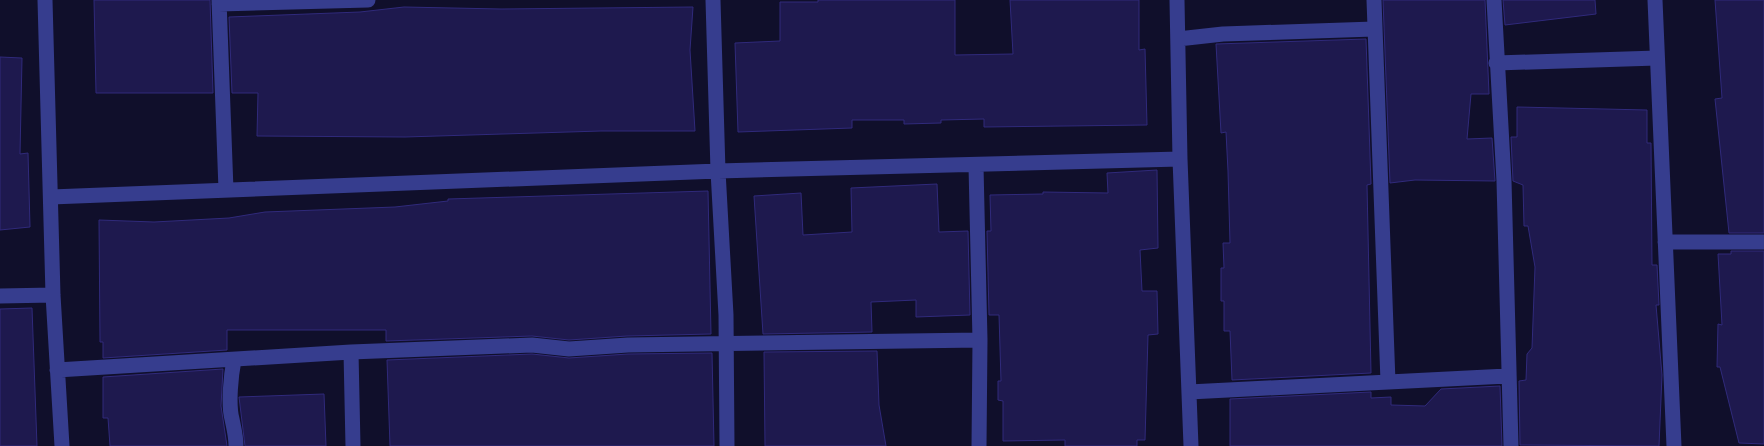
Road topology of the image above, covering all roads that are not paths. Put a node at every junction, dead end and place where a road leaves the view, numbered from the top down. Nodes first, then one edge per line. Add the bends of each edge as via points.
1 (45, 0) edge
2 (357, 0) edge
3 (368, 0) edge
4 (713, 0) edge
5 (1177, 0) edge
6 (1374, 0) edge
7 (1494, 0) edge
8 (1654, 0) edge
9 (219, 2) edge
10 (1374, 29) junction
11 (1178, 40) junction
12 (1656, 58) junction
13 (1496, 63) junction
14 (1180, 159) junction
15 (976, 166) junction
16 (718, 171) junction
17 (226, 190) junction
18 (51, 198) junction
19 (1665, 242) junction
20 (1764, 242) edge
21 (53, 295) junction
22 (0, 296) edge
23 (980, 340) junction
24 (727, 343) junction
25 (351, 352) junction
26 (234, 360) junction
27 (57, 370) junction
28 (1507, 376) junction
29 (1388, 382) junction
30 (1189, 392) junction
31 (62, 446) edge
32 (236, 446) edge
33 (353, 446) edge
34 (727, 446) edge
35 (979, 446) edge
36 (1191, 446) edge
37 (1510, 446) edge
38 (1674, 446) edge

1 - 18 street
2 - 3 street
2 - 9 street
4 - 16 street
5 - 11 street
6 - 10 street
7 - 13 street
8 - 12 street
9 - 17 street
10 - 11 street via 1223,34
10 - 29 street
11 - 14 street
12 - 13 street
12 - 19 street
13 - 28 street via 1504,181
14 - 15 street
14 - 30 street
15 - 16 street
15 - 23 street
16 - 17 street
16 - 24 street
17 - 18 street
18 - 21 street
19 - 20 street
19 - 38 street
21 - 22 street
21 - 27 street
23 - 24 street
23 - 35 street
24 - 25 street via 569,349 532,345
24 - 34 street
25 - 26 street
25 - 33 street
26 - 27 street
26 - 32 street via 232,418
27 - 31 street
28 - 29 street
28 - 37 street
29 - 30 street
30 - 36 street

